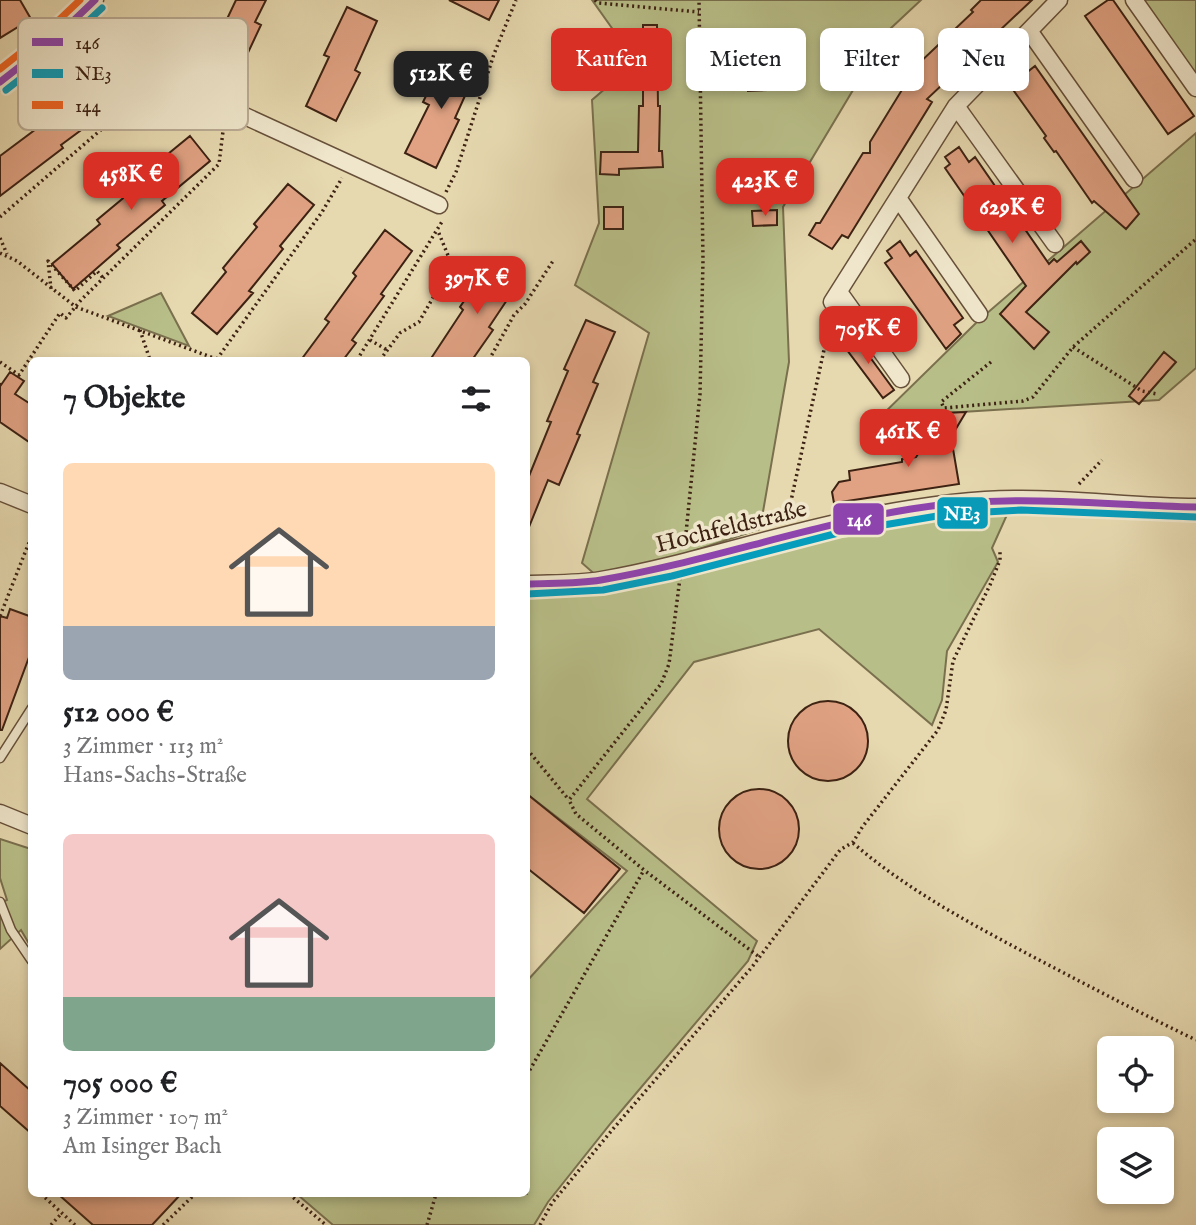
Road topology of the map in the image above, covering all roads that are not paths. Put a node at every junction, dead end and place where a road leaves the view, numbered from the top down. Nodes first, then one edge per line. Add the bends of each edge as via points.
1 (95, 0) edge
2 (1059, 0) edge
3 (1134, 0) edge
4 (77, 18) edge
5 (1030, 32) junction
6 (18, 67) edge
7 (0, 82) edge
8 (1196, 88) edge
9 (956, 106) junction
10 (248, 117) edge
11 (1134, 178) dead end
12 (898, 198) junction
13 (441, 212) road end
14 (1055, 244) dead end
15 (979, 314) dead end
16 (901, 379) dead end
17 (0, 492) edge
18 (28, 503) edge
19 (1196, 507) edge
20 (530, 584) edge
21 (28, 714) edge
22 (0, 758) edge
23 (0, 813) edge
24 (28, 824) edge
25 (0, 902) edge
26 (28, 955) edge

1 - 4 street
2 - 5 street
3 - 8 street
5 - 9 street
5 - 11 street
6 - 7 street
9 - 12 street
9 - 14 street
10 - 13 street
12 - 15 street
12 - 16 street via 835,297
17 - 18 street
19 - 20 street, Hochfeldstraße via 973,501 875,515 598,580
21 - 22 lane
23 - 24 street
25 - 26 lane

